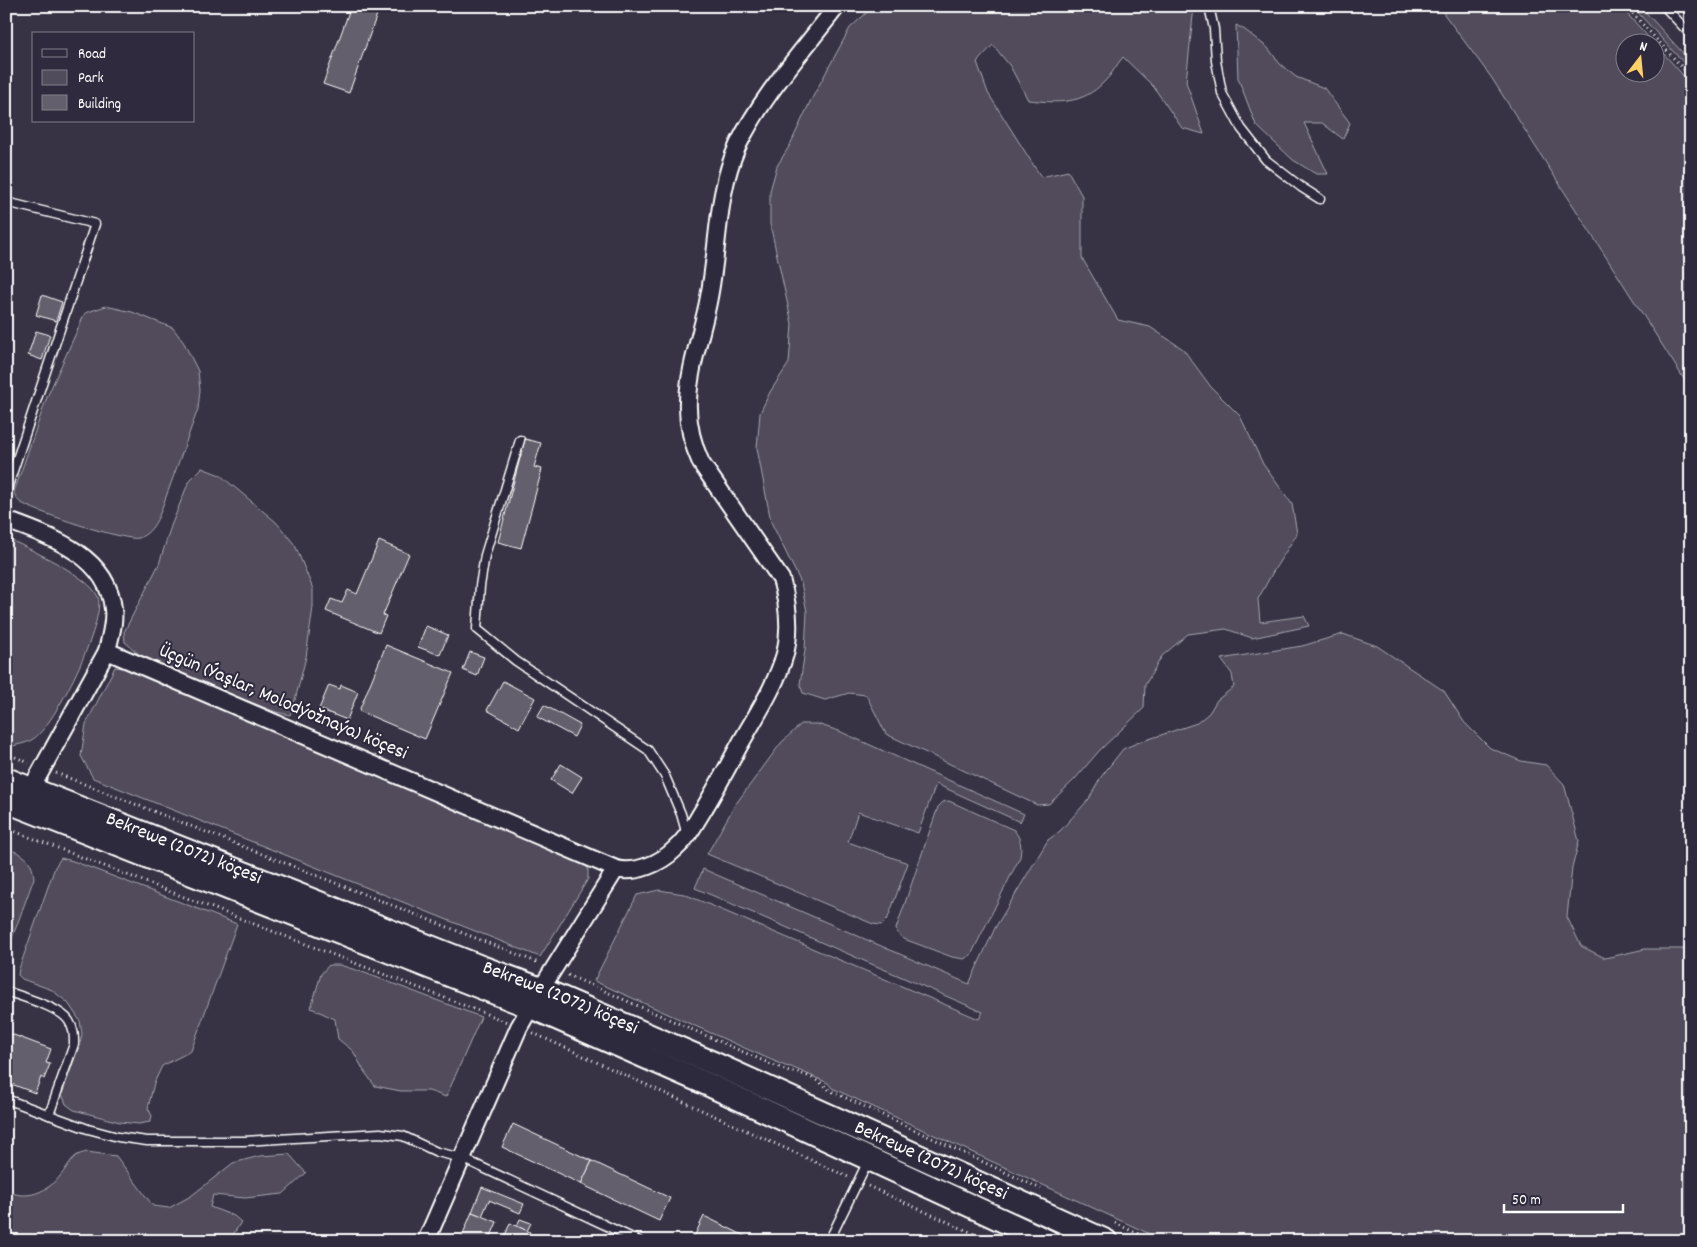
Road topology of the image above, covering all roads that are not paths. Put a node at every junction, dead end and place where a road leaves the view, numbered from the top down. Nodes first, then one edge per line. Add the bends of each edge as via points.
1 (838, 6) edge
2 (1209, 6) edge
3 (1664, 6) edge
4 (1691, 35) edge
5 (1320, 199) dead end
6 (6, 202) edge
7 (520, 440) dead end
8 (6, 492) edge
9 (6, 520) edge
10 (107, 651) junction
11 (6, 779) edge
12 (31, 789) junction
13 (6, 801) edge
14 (687, 837) junction
15 (616, 870) junction
16 (6, 991) edge
17 (536, 998) junction
18 (6, 1099) edge
19 (49, 1116) junction
20 (462, 1158) junction
21 (869, 1159) junction
22 (1097, 1239) edge
23 (426, 1241) edge
24 (639, 1241) edge
25 (828, 1241) edge
26 (1047, 1241) edge

1 - 14 street via 749,124 730,166 723,191 710,289 688,388 689,424 701,463 781,579 789,617 788,636 785,654 770,691
2 - 5 lane via 1222,93 1241,128 1266,160
3 - 4 lane
6 - 8 lane via 95,224
7 - 14 lane via 485,555 477,629 516,660 648,750 672,790
9 - 10 street via 63,543 97,570 111,595 114,611
10 - 12 street
10 - 15 street, Üçgün (Ýaşlar, Molodýožnaýa) köçesi
11 - 12 main road, Bekrewe (2072) köçesi
12 - 17 main road, Bekrewe (2072) köçesi via 481,967
13 - 17 main road, Bekrewe (2072) köçesi
14 - 15 street via 660,860 624,872
15 - 17 street
16 - 19 lane via 56,1010 68,1020 74,1031 74,1044
17 - 20 street via 519,1027
17 - 21 main road, Bekrewe (2072) köçesi via 707,1084
17 - 22 main road, Bekrewe (2072) köçesi via 713,1063
18 - 19 lane
19 - 20 lane via 118,1137 147,1141 244,1141 380,1133 403,1136 437,1152
20 - 23 street
20 - 24 lane
21 - 25 lane
21 - 26 main road, Bekrewe (2072) köçesi

